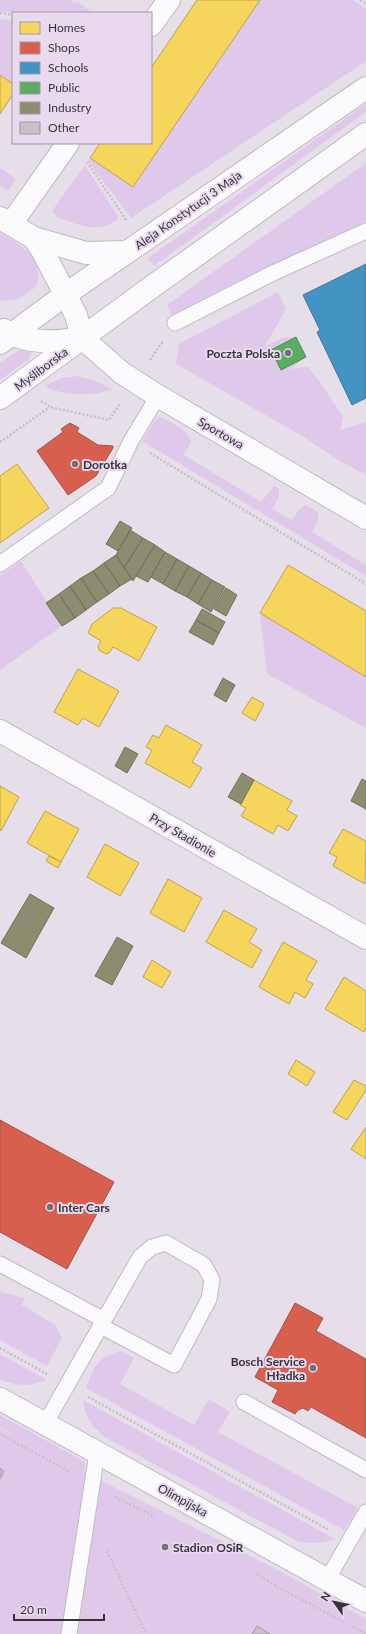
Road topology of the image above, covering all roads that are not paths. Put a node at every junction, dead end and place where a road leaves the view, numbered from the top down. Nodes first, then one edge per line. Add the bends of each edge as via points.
1 (169, 0) edge
2 (152, 24) edge
3 (366, 88) edge
4 (366, 134) edge
5 (75, 149) edge
6 (6, 221) edge
7 (366, 231) edge
8 (34, 238) junction
9 (128, 251) junction
10 (66, 294) junction
11 (175, 323) dead end
12 (4, 335) edge
13 (82, 338) junction
14 (158, 396) junction
15 (0, 398) edge
16 (366, 518) edge
17 (0, 564) edge
18 (0, 731) edge
19 (366, 938) edge
20 (0, 1264) edge
21 (102, 1323) junction
22 (0, 1399) edge
23 (244, 1402) dead end
24 (46, 1424) junction
25 (97, 1453) junction
26 (366, 1470) edge
27 (366, 1512) edge
28 (328, 1580) junction
29 (366, 1601) edge
30 (69, 1634) edge

1 - 2 street
3 - 9 street, Aleja Konstytucji 3 Maja
4 - 13 street
5 - 6 street
6 - 8 street
7 - 11 lane via 273,273
8 - 9 street via 86,253
8 - 10 street
9 - 10 street, Aleja Konstytucji 3 Maja
10 - 12 street, Aleja Konstytucji 3 Maja
10 - 13 street via 76,315
12 - 13 street via 35,341 59,342
13 - 14 street, Sportowa via 122,373
13 - 15 street, Myśliborska
14 - 16 street, Sportowa
14 - 17 lane via 130,441 108,488
18 - 19 street, Przy Stadionie
20 - 21 lane
21 - 21 lane via 140,1257 152,1247 166,1243 204,1265 212,1280 209,1299 174,1365
21 - 24 lane
22 - 24 street, Olimpijska
23 - 26 lane
24 - 25 street, Olimpijska
25 - 28 street, Olimpijska
25 - 30 lane
27 - 28 lane
28 - 29 street, Olimpijska

